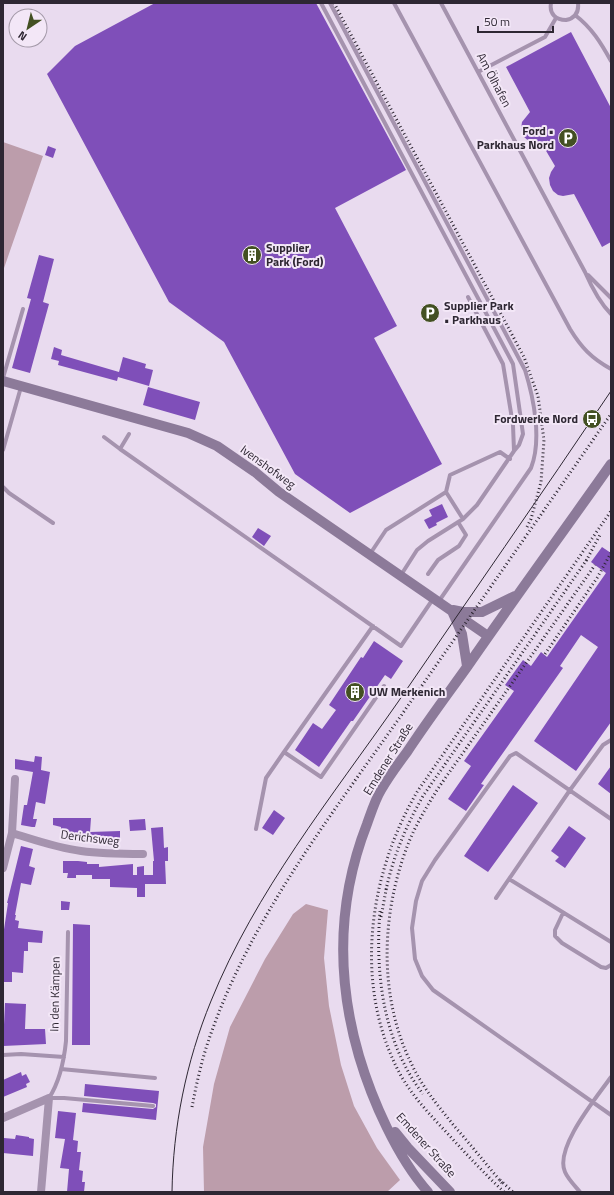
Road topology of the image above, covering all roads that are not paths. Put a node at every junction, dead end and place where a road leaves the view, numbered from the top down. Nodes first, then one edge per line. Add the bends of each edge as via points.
1 (321, 3) edge
2 (330, 3) edge
3 (394, 3) edge
4 (441, 3) edge
5 (551, 3) edge
6 (578, 3) edge
7 (575, 15) junction
8 (556, 18) junction
9 (611, 61) edge
10 (478, 72) junction
11 (585, 272) junction
12 (468, 297) dead end
13 (611, 298) edge
14 (22, 309) dead end
15 (611, 314) edge
16 (609, 368) edge
17 (3, 380) edge
18 (22, 386) junction
19 (130, 434) dead end
20 (104, 437) dead end
21 (120, 449) junction
22 (3, 450) edge
23 (514, 451) junction
24 (510, 459) junction
25 (610, 468) edge
26 (3, 486) edge
27 (446, 492) junction
28 (463, 519) junction
29 (458, 522) junction
30 (52, 523) dead end
31 (370, 555) junction
32 (428, 574) dead end
33 (400, 576) junction
34 (517, 595) junction
35 (436, 600) junction
36 (451, 610) junction
37 (373, 626) junction
38 (488, 636) junction
39 (467, 666) junction
40 (384, 686) dead end
41 (611, 740) edge
42 (284, 752) junction
43 (15, 779) dead end
44 (570, 790) junction
45 (611, 820) edge
46 (256, 830) dead end
47 (12, 833) junction
48 (143, 854) dead end
49 (3, 868) edge
50 (509, 879) junction
51 (496, 898) dead end
52 (563, 913) junction
53 (68, 932) dead end
54 (611, 942) edge
55 (611, 965) edge
56 (3, 1055) edge
57 (64, 1057) junction
58 (61, 1069) junction
59 (611, 1077) edge
60 (155, 1078) dead end
61 (49, 1098) junction
62 (593, 1103) junction
63 (153, 1106) dead end
64 (611, 1115) edge
65 (382, 1116) junction
66 (3, 1118) edge
67 (41, 1192) edge
68 (428, 1192) edge
69 (450, 1192) edge
70 (580, 1192) edge

1 - 23 lane via 513,364 523,434
2 - 35 lane via 525,370 536,426 536,453 531,468
3 - 16 lane via 570,329 580,345
4 - 10 lane, Am Ölhafen
5 - 8 lane via 551,10
6 - 7 lane
7 - 8 lane via 566,20
7 - 9 lane via 595,33
8 - 10 lane via 545,37
10 - 11 lane, Am Ölhafen
11 - 13 lane, Am Ölhafen
11 - 15 lane, Am Ölhafen via 600,302
12 - 23 lane via 503,364 514,425
14 - 17 lane
17 - 18 street, Ivenshofweg
18 - 22 lane
18 - 31 street, Ivenshofweg via 188,433 217,446
19 - 21 lane
20 - 21 lane
21 - 37 lane
23 - 24 lane
24 - 27 lane via 500,452 450,475
24 - 28 lane via 477,505
25 - 34 street, Emdener Straße
26 - 30 lane
27 - 28 lane
27 - 31 lane via 386,530
28 - 29 lane
29 - 32 lane via 466,536 459,546 438,560
29 - 33 lane via 417,550
31 - 33 street, Ivenshofweg
33 - 35 street, Ivenshofweg
34 - 36 street via 482,612
34 - 38 street, Emdener Straße
35 - 36 street, Ivenshofweg
35 - 37 lane via 401,646
36 - 38 street, Ivenshofweg
36 - 39 street via 462,634
37 - 42 lane
38 - 39 street, Emdener Straße
39 - 65 street, Emdener Straße via 381,790 362,836 349,888 342,941 344,992 352,1032
40 - 42 lane via 321,777
41 - 44 lane via 603,745
42 - 46 lane via 266,778
43 - 47 street
44 - 45 lane
44 - 50 lane
44 - 62 lane via 516,753 510,756 422,881 412,928 416,959 422,976 434,990
47 - 48 street, Derichsweg via 81,851
47 - 49 street
50 - 51 lane
50 - 52 lane
52 - 54 lane
52 - 55 lane via 555,930 558,940 601,967
53 - 57 lane, In den Kämpen
56 - 57 lane
57 - 58 lane, In den Kämpen
58 - 60 lane
58 - 61 lane, In den Kämpen
59 - 62 lane
61 - 63 lane
61 - 66 street
61 - 67 street
62 - 64 lane
62 - 70 lane via 576,1127 563,1157 564,1172
65 - 68 street, Emdener Straße via 399,1150
65 - 69 street, Emdener Straße

